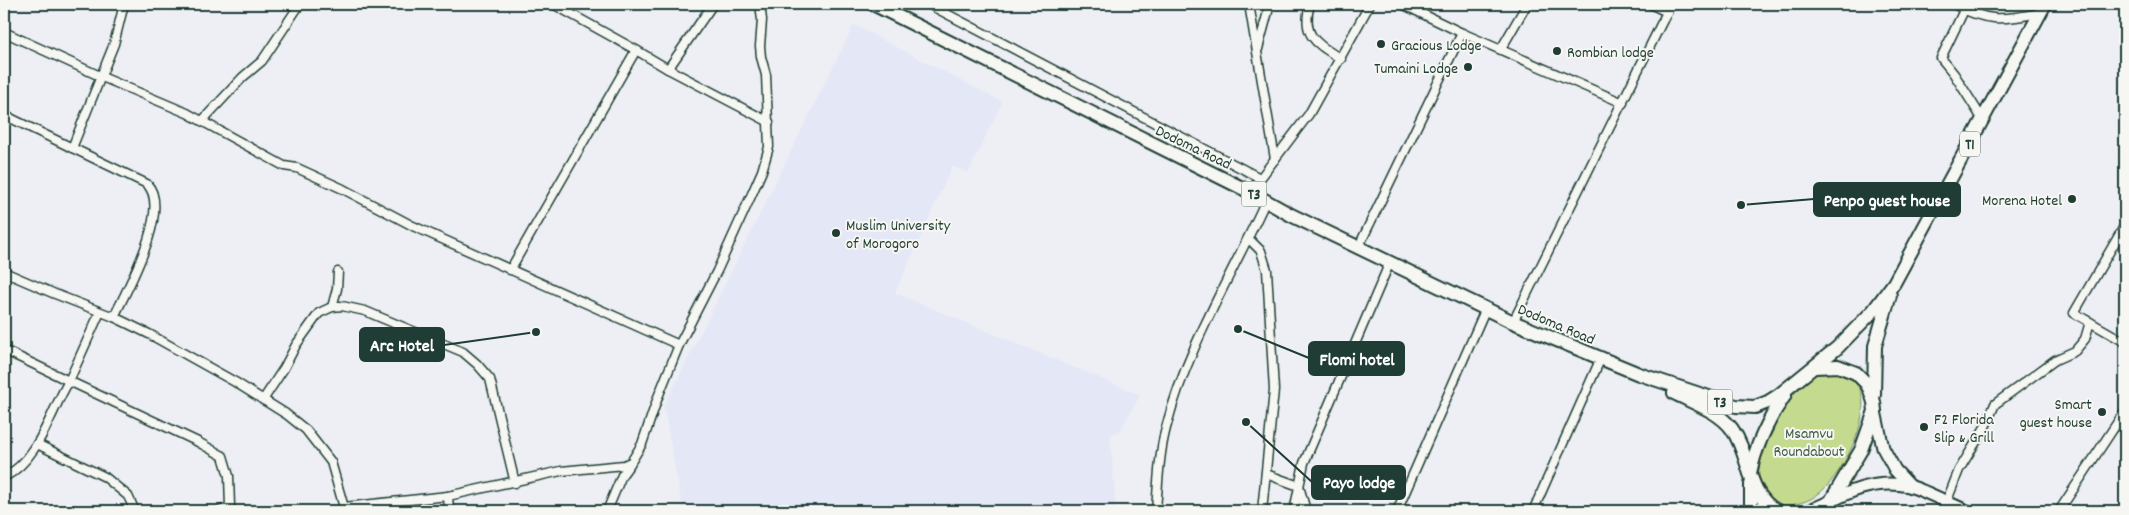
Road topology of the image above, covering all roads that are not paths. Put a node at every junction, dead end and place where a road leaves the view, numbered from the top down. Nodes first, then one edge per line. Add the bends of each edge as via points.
1 (124, 4) edge
2 (300, 4) edge
3 (553, 4) edge
4 (713, 4) edge
5 (760, 4) edge
6 (873, 4) edge
7 (928, 4) edge
8 (1249, 4) edge
9 (1270, 4) edge
10 (1308, 4) edge
11 (1370, 4) edge
12 (1402, 4) edge
13 (1527, 4) edge
14 (1650, 4) edge
15 (1671, 4) edge
16 (1954, 4) edge
17 (1966, 7) edge
18 (2043, 8) edge
19 (1667, 12) junction
20 (4, 32) edge
21 (1462, 34) junction
22 (1501, 49) junction
23 (636, 50) junction
24 (1256, 54) junction
25 (1341, 59) junction
26 (668, 69) junction
27 (102, 77) junction
28 (1623, 103) junction
29 (4, 115) edge
30 (1983, 120) junction
31 (202, 121) junction
32 (769, 122) junction
33 (72, 148) junction
34 (1275, 159) junction
35 (1260, 178) junction
36 (1250, 192) junction
37 (1266, 200) junction
38 (2125, 225) edge
39 (1249, 239) junction
40 (1359, 246) junction
41 (1390, 262) junction
42 (510, 270) junction
43 (4, 272) edge
44 (338, 272) dead end
45 (1894, 283) junction
46 (332, 307) junction
47 (1486, 308) junction
48 (100, 312) junction
49 (114, 317) junction
50 (1513, 322) junction
51 (2090, 322) junction
52 (2125, 342) edge
53 (679, 346) junction
54 (4, 350) edge
55 (1600, 360) junction
56 (1812, 368) junction
57 (1638, 374) junction
58 (1798, 380) junction
59 (69, 381) junction
60 (263, 400) junction
61 (1874, 407) junction
62 (2125, 411) edge
63 (37, 444) junction
64 (631, 462) junction
65 (1266, 474) junction
66 (1750, 475) junction
67 (4, 477) edge
68 (516, 483) junction
69 (1299, 486) junction
70 (1910, 486) junction
71 (448, 496) junction
72 (1946, 503) junction
73 (1818, 508) edge
74 (231, 509) edge
75 (345, 509) edge
76 (135, 511) edge
77 (220, 511) edge
78 (449, 511) edge
79 (607, 511) edge
80 (1156, 511) edge
81 (1262, 511) edge
82 (1294, 511) edge
83 (1306, 511) edge
84 (1397, 511) edge
85 (1533, 511) edge
86 (1751, 511) edge
87 (1777, 511) edge
88 (1967, 511) edge
89 (2059, 511) edge

1 - 27 street
2 - 31 street via 262,61
3 - 23 street
4 - 26 street
5 - 32 street via 760,52 766,75
6 - 36 highway, Dodoma Road / T3
7 - 35 street
8 - 24 street
9 - 24 street
10 - 25 street via 1307,28 1315,43
11 - 25 street
12 - 21 street
13 - 22 street
14 - 19 street
15 - 19 street
16 - 17 street
17 - 18 street via 1981,17 2015,19
17 - 30 street via 1941,58
18 - 30 highway, T1
19 - 28 street
20 - 27 street
21 - 22 street
21 - 40 street
22 - 28 street
23 - 26 street
23 - 42 street
24 - 34 street
25 - 34 street via 1309,114
26 - 32 street
27 - 31 street
27 - 33 street
28 - 50 street
29 - 33 street
30 - 45 highway, T1
31 - 42 street via 284,166 297,168 343,189 413,226
32 - 53 street via 769,147 762,171
33 - 49 street via 147,184 154,196 156,207 144,255
34 - 35 street
35 - 36 street
36 - 37 highway, Dodoma Road / T3
37 - 39 street
37 - 40 highway, Dodoma Road / T3
38 - 51 street via 2074,313
39 - 65 street via 1261,251 1267,270 1274,390
39 - 80 street via 1196,342 1179,387 1165,429
40 - 41 highway, Dodoma Road / T3
41 - 47 highway, Dodoma Road / T3
41 - 69 street via 1304,463
42 - 53 street
43 - 48 street
44 - 46 street
45 - 56 highway, T1 via 1856,330
45 - 61 highway, T1 via 1875,346
46 - 60 street via 318,313 309,325
46 - 68 street via 352,307 380,316 463,352 477,364 490,379
47 - 50 highway, Dodoma Road / T3
47 - 84 street
48 - 49 street
48 - 59 street
49 - 60 street via 206,365
50 - 55 highway, Dodoma Road / T3
51 - 52 street
51 - 72 street via 2085,339 2075,351 2055,360 1995,404 1959,470
53 - 64 street via 642,444
54 - 59 street
55 - 57 highway, Dodoma Road / T3
55 - 85 street
56 - 58 highway, T1
56 - 61 highway via 1830,365 1851,370 1866,383
57 - 58 highway, Dodoma Road / T3 via 1736,406 1755,407 1768,402
57 - 66 highway, Dodoma Road / T3 via 1720,417 1732,430
58 - 66 highway, T1 via 1767,422 1754,453
59 - 63 street
59 - 74 street via 223,456 229,476
60 - 75 street via 306,430 320,446 331,462
61 - 70 main road via 1883,448 1895,470
61 - 73 highway, T1 via 1861,450
62 - 89 street
63 - 67 street via 13,473
63 - 76 street via 105,477 128,496
64 - 68 street via 560,471
64 - 79 street via 622,474
65 - 69 street
65 - 81 street
66 - 86 highway, T1
66 - 87 highway via 1763,501
68 - 71 street
69 - 82 street
69 - 83 street
70 - 72 main road
70 - 73 main road via 1862,487
71 - 75 street
71 - 78 street
72 - 88 main road
74 - 77 street

